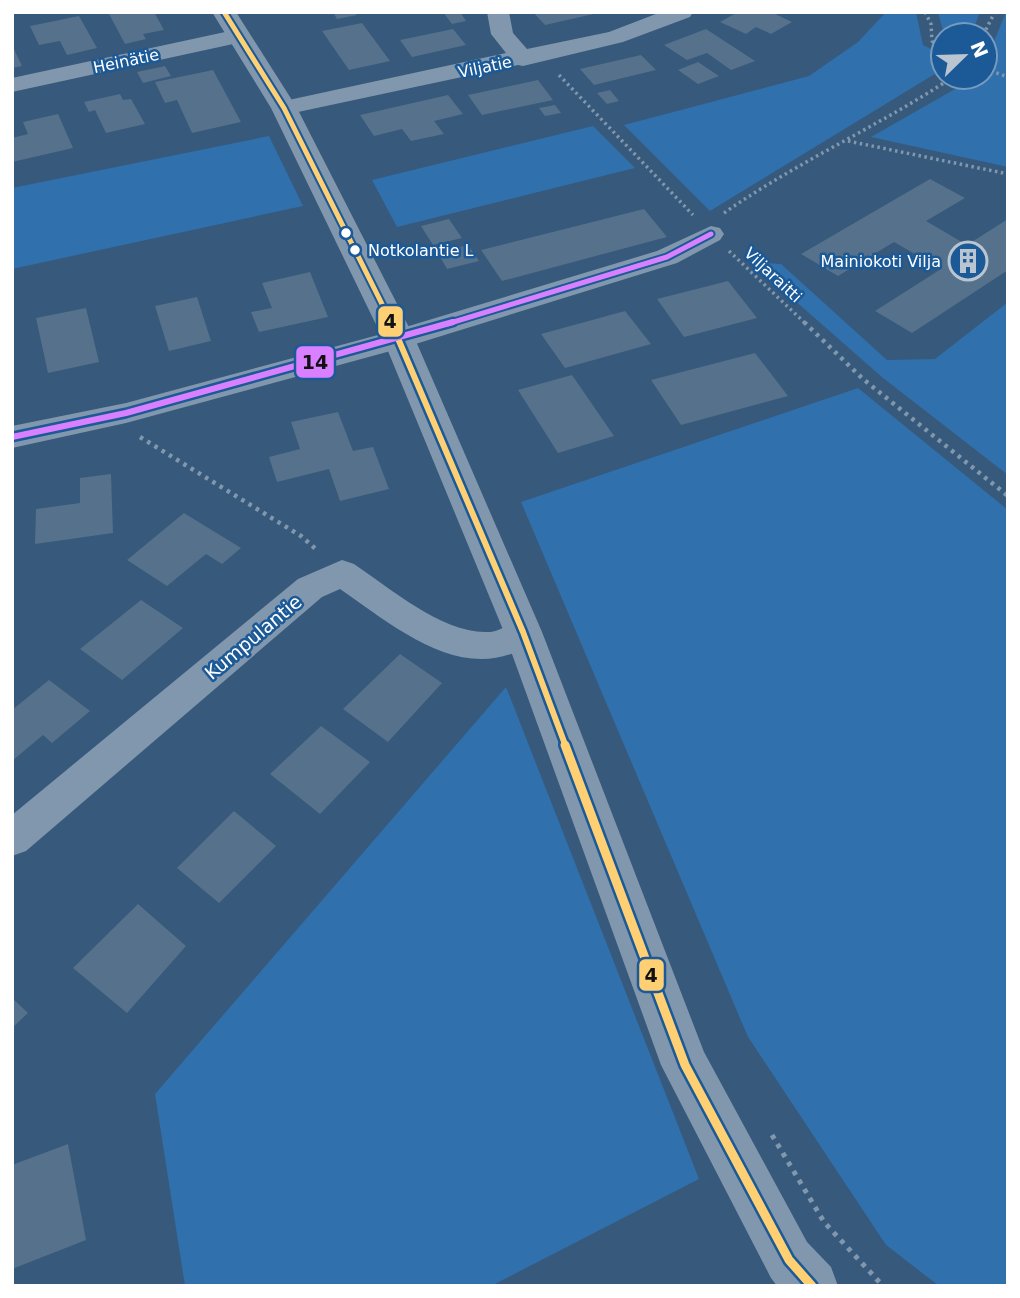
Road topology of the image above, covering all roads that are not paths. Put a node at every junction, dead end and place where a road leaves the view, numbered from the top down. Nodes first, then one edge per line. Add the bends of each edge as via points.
1 (498, 12) edge
2 (682, 12) edge
3 (231, 24) edge
4 (531, 57) junction
5 (12, 85) edge
6 (284, 108) junction
7 (711, 234) road end
8 (399, 339) junction
9 (12, 437) edge
10 (523, 632) junction
11 (12, 839) edge
12 (812, 1286) edge

1 - 4 street via 502,34
2 - 4 street, Viljatie via 615,37
3 - 5 street, Heinätie
3 - 6 street
4 - 6 street, Viljatie
6 - 8 street
7 - 8 street via 667,257
8 - 9 street via 119,414
8 - 10 street
10 - 11 street, Kumpulantie via 490,646 456,643 342,573 310,588
10 - 12 street via 685,1065 789,1259

